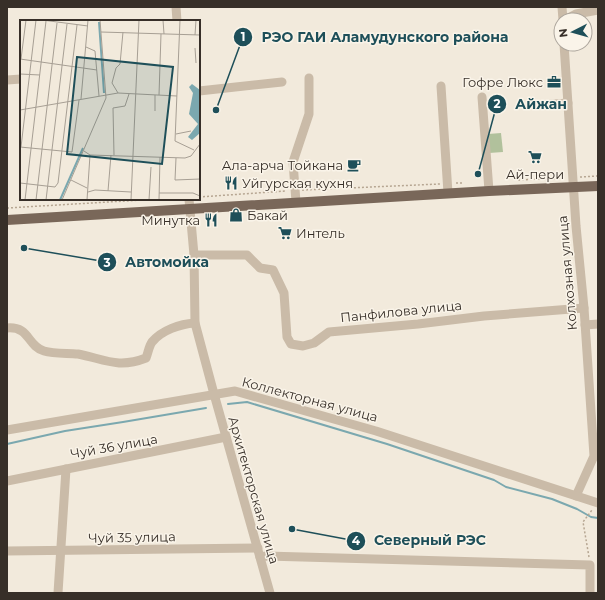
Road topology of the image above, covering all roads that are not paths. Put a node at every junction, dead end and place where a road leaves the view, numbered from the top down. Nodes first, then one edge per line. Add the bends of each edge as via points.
1 (176, 7) edge
2 (598, 10) edge
3 (587, 12) edge
4 (177, 20) edge
5 (565, 52) edge
6 (309, 78) dead end
7 (20, 79) edge
8 (7, 80) edge
9 (282, 82) dead end
10 (441, 86) dead end
11 (200, 91) edge
12 (482, 97) dead end
13 (568, 103) junction
14 (542, 106) dead end
15 (598, 186) edge
16 (448, 188) junction
17 (573, 188) junction
18 (489, 191) junction
19 (296, 202) junction
20 (190, 204) edge
21 (7, 220) edge
22 (194, 255) junction
23 (584, 308) junction
24 (195, 322) junction
25 (598, 324) edge
26 (585, 325) junction
27 (7, 328) edge
28 (214, 394) junction
29 (7, 430) edge
30 (226, 437) junction
31 (596, 455) edge
32 (66, 468) junction
33 (7, 481) edge
34 (576, 496) junction
35 (598, 503) edge
36 (7, 550) edge
37 (61, 551) junction
38 (259, 553) junction
39 (58, 593) edge
40 (270, 593) edge
41 (590, 593) edge

1 - 4 street
2 - 3 street
5 - 13 street, Колхозная улица
6 - 19 street via 309,114 293,162
7 - 8 street
9 - 11 street
10 - 16 street
12 - 18 street
13 - 14 street
13 - 17 street, Колхозная улица
15 - 17 main road
16 - 18 main road
16 - 19 main road
17 - 18 main road
17 - 23 street, Колхозная улица
19 - 20 main road
20 - 21 main road
20 - 22 street, Архитекторская улица
22 - 23 street, Панфилова улица via 247,254 260,268 273,270 284,293 287,337 291,344 303,346 314,343 329,332
22 - 24 street, Архитекторская улица
23 - 26 street, Колхозная улица
24 - 27 street via 161,333 151,343 146,358 134,362 109,362 78,354 43,351 22,330
24 - 28 street, Архитекторская улица
25 - 26 street
26 - 31 street, Колхозная улица
28 - 29 street, Коллекторная улица
28 - 30 street, Архитекторская улица
28 - 34 street, Коллекторная улица via 235,391 368,428
30 - 32 street, Чуй 36 улица
30 - 38 street, Архитекторская улица
31 - 34 street, Колхозная улица
32 - 33 street, Чуй 36 улица
32 - 37 street
34 - 35 street, Коллекторная улица
36 - 37 street, Чуй 35 улица
37 - 38 street, Чуй 35 улица
37 - 39 street
38 - 40 street, Архитекторская улица
38 - 41 street, Чуй 35 улица via 266,556 590,565

